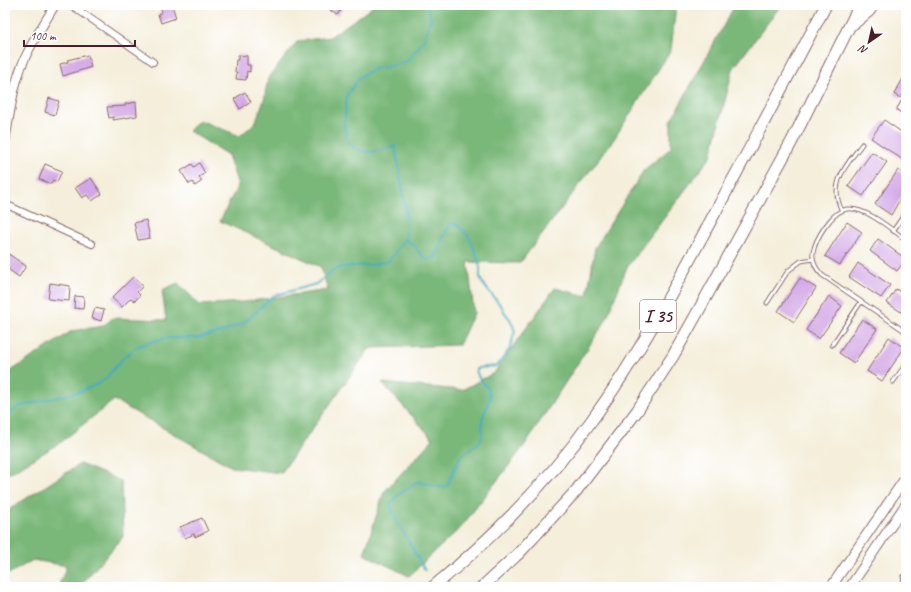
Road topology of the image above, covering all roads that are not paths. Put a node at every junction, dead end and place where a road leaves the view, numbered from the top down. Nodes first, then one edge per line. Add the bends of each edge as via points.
1 (55, 5) edge
2 (71, 5) edge
3 (826, 5) edge
4 (860, 5) edge
5 (873, 5) edge
6 (848, 28) junction
7 (153, 62) dead end
8 (906, 97) edge
9 (906, 113) edge
10 (5, 142) edge
11 (862, 144) dead end
12 (5, 204) edge
13 (842, 211) junction
14 (906, 212) edge
15 (893, 231) junction
16 (906, 240) edge
17 (92, 244) dead end
18 (813, 259) junction
19 (861, 302) junction
20 (767, 303) dead end
21 (906, 332) edge
22 (832, 345) dead end
23 (906, 364) edge
24 (893, 382) dead end
25 (906, 477) edge
26 (906, 504) edge
27 (433, 587) edge
28 (482, 587) edge
29 (831, 587) edge
30 (850, 587) edge

1 - 10 street via 24,58
2 - 7 street
3 - 27 highway, I 35 via 665,303 592,421 525,500 459,566
4 - 6 highway, I 35
5 - 6 highway
6 - 28 highway, I 35 via 792,141 673,356 637,411 576,491 519,553
8 - 9 lane via 899,109
11 - 13 lane via 837,185 837,202
12 - 17 street
13 - 15 lane via 847,209 864,212
13 - 18 lane via 834,216 821,233
14 - 15 lane
15 - 16 lane
18 - 19 lane via 822,275
18 - 20 lane via 801,261 788,271
19 - 21 lane
19 - 22 lane
23 - 24 lane
25 - 29 main road
26 - 30 main road

